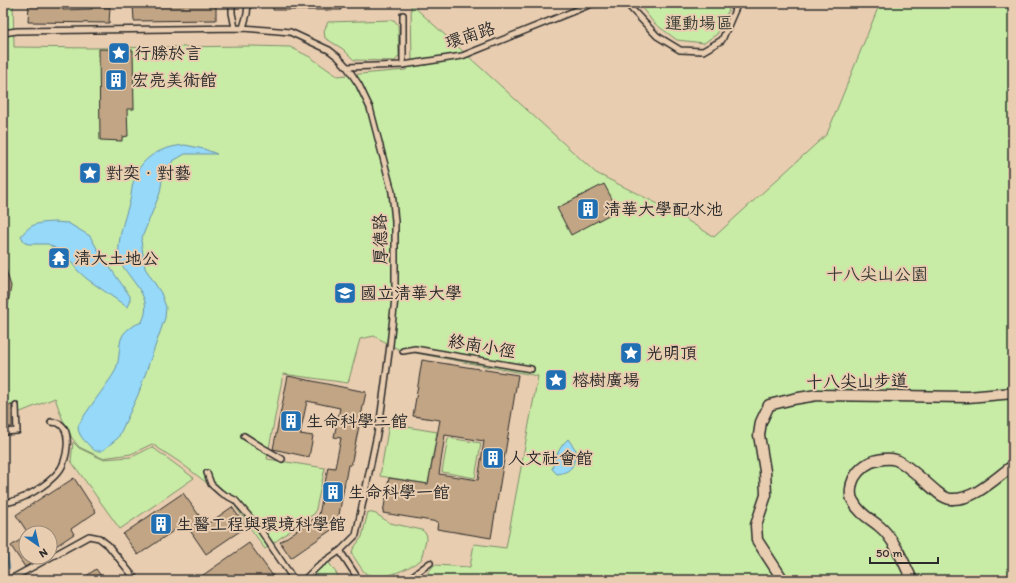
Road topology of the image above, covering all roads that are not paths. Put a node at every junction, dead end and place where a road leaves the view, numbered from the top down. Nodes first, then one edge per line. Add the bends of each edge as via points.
1 (232, 3) edge
2 (248, 3) edge
3 (594, 3) edge
4 (626, 3) edge
5 (738, 3) edge
6 (403, 15) dead end
7 (235, 28) junction
8 (243, 28) junction
9 (3, 33) edge
10 (403, 65) junction
11 (347, 67) junction
12 (403, 351) dead end
13 (531, 369) dead end
14 (1013, 394) edge
15 (16, 406) dead end
16 (51, 422) dead end
17 (3, 432) edge
18 (244, 436) dead end
19 (282, 459) dead end
20 (1013, 466) edge
21 (207, 473) dead end
22 (3, 503) edge
23 (341, 550) junction
24 (430, 562) dead end
25 (9, 580) edge
26 (136, 580) edge
27 (294, 580) edge
28 (304, 580) edge
29 (359, 580) edge
30 (406, 580) edge
31 (783, 580) edge
32 (912, 580) edge

1 - 7 lane
2 - 8 lane
3 - 10 lane, 環南路 via 462,56
4 - 5 lane via 657,36 680,50 703,51 722,40
6 - 10 lane
7 - 8 lane, 厚德路
7 - 9 lane, 厚德路
8 - 11 lane, 厚德路 via 290,32 329,50
10 - 11 lane, 環南路
11 - 23 lane, 厚德路 via 370,108 392,192 395,221 395,290 380,420 360,517 356,536
12 - 13 lane, 終南小徑 via 428,351
14 - 31 street, 十八尖山步道 via 968,397 817,395 769,406 759,435 766,495 756,525 757,540
15 - 17 lane via 17,431
16 - 22 lane via 63,427 66,438 67,452 63,466 54,477 22,499
18 - 19 lane
20 - 32 street via 970,496 951,500 895,460 882,459 864,465 853,481 852,500 858,510 880,526 890,539
21 - 27 lane via 211,484 235,500 259,528
23 - 28 lane, 厚德路 via 318,566
23 - 29 lane
24 - 30 lane
25 - 26 lane via 89,536 99,538 108,545

